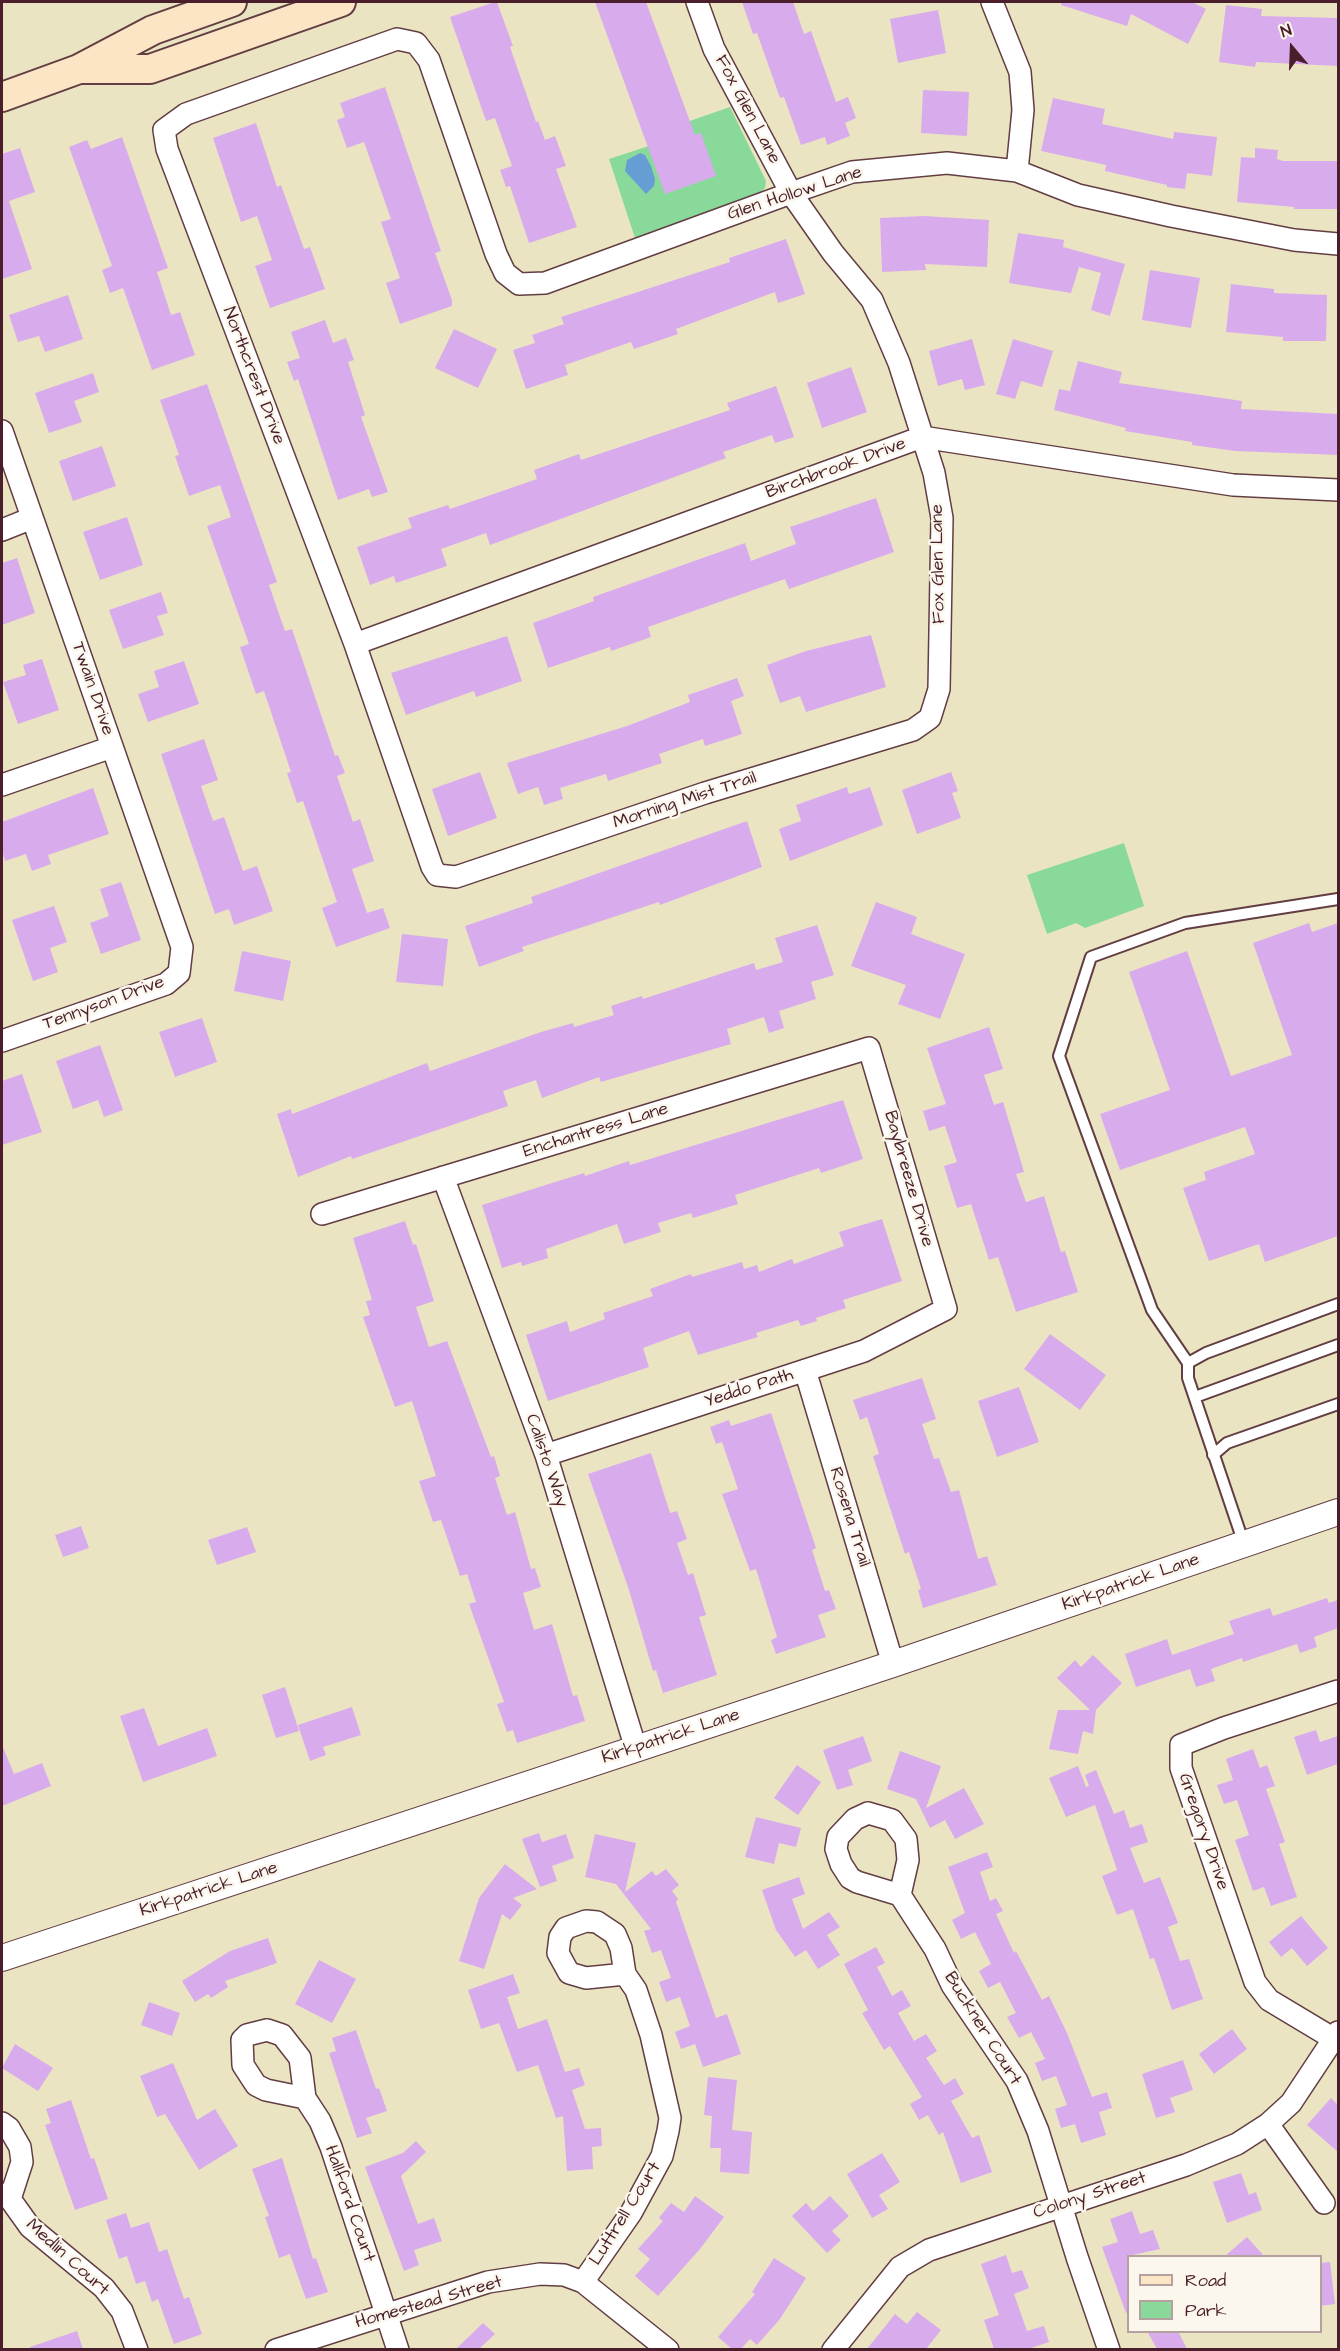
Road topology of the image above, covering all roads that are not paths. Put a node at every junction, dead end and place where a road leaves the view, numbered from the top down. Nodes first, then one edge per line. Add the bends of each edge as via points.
1 (232, 2) edge
2 (341, 2) edge
3 (698, 2) edge
4 (992, 2) edge
5 (79, 69) junction
6 (2, 97) edge
7 (455, 141) joint
8 (1017, 171) junction
9 (791, 193) junction
10 (1338, 244) edge
11 (2, 431) edge
12 (922, 437) junction
13 (1338, 490) edge
14 (32, 518) junction
15 (2, 530) edge
16 (356, 644) junction
17 (930, 718) joint
18 (112, 747) junction
19 (2, 785) edge
20 (437, 875) joint
21 (1338, 899) edge
22 (182, 947) joint
23 (2, 1041) edge
24 (869, 1048) joint
25 (443, 1177) junction
26 (322, 1214) dead end
27 (1338, 1304) edge
28 (946, 1309) joint
29 (1338, 1345) edge
30 (1188, 1363) junction
31 (805, 1370) junction
32 (1195, 1397) junction
33 (1338, 1404) edge
34 (546, 1455) junction
35 (1213, 1455) junction
36 (1338, 1512) edge
37 (1244, 1544) junction
38 (893, 1664) junction
39 (1338, 1691) edge
40 (636, 1749) junction
41 (900, 1895) dead end
42 (2, 1959) edge
43 (625, 1974) dead end
44 (1336, 2036) edge
45 (305, 2098) dead end
46 (2, 2123) edge
47 (1268, 2124) junction
48 (6, 2197) edge
49 (1324, 2203) dead end
50 (1061, 2205) junction
51 (583, 2282) junction
52 (387, 2314) junction
53 (137, 2349) edge
54 (276, 2349) edge
55 (398, 2349) edge
56 (668, 2349) edge
57 (833, 2349) edge
58 (1109, 2349) edge

1 - 5 main road via 153,30
2 - 5 main road via 150,69
3 - 9 street, Fox Glen Lane via 714,49
4 - 8 street via 1020,72 1023,110
5 - 6 main road
7 - 9 street, Glen Hollow Lane via 496,254 505,273 519,284 545,283
7 - 16 street, Northcrest Drive via 429,60 416,43 397,39 186,114 164,130 167,149
8 - 9 street, Glen Hollow Lane via 947,163 898,166 852,172
8 - 10 street, Glen Hollow Lane via 1078,195 1148,211 1294,240
9 - 12 street, Fox Glen Lane via 872,300 899,363
11 - 14 street, Twain Drive
12 - 13 street, Birchbrook Drive via 1233,485
12 - 16 street, Birchbrook Drive
12 - 17 street, Fox Glen Lane via 934,473 942,518 939,689
14 - 15 street
14 - 18 street, Twain Drive
16 - 20 street, Northcrest Drive
17 - 20 street, Morning Mist Trail via 913,730 705,793 456,877
18 - 19 street
18 - 22 street, Twain Drive
21 - 30 lane via 1185,923 1091,957 1059,1056 1152,1310
22 - 23 street, Tennyson Drive via 179,973 166,984
24 - 25 street, Enchantress Lane
24 - 28 street, Baybreeze Drive
25 - 26 street, Enchantress Lane
25 - 34 street, Calisto Way
27 - 30 lane
28 - 31 street, Yeddo Path via 864,1351
29 - 32 lane
30 - 32 lane
31 - 34 street, Yeddo Path
31 - 38 street, Rosena Trail
32 - 35 lane
33 - 35 lane via 1227,1443
34 - 40 street, Calisto Way
35 - 37 lane
36 - 37 street, Kirkpatrick Lane
37 - 38 street, Kirkpatrick Lane
38 - 40 street, Kirkpatrick Lane
39 - 44 street, Gregory Drive via 1181,1745 1181,1768 1255,1982 1269,2000
40 - 42 street, Kirkpatrick Lane
41 - 50 street, Buckner Court via 952,1984 1017,2081 1038,2131
43 - 51 street, Luttrell Court via 636,1990 651,2036 669,2118 668,2131 662,2156 631,2213
44 - 47 street, Colony Street via 1291,2103
45 - 52 street, Hallford Court via 331,2148
46 - 48 street, Medlin Court via 20,2147 22,2162
47 - 49 street
47 - 50 street, Colony Street via 1237,2144 1186,2165
48 - 53 street, Medlin Court via 30,2227 104,2288 122,2311
50 - 57 street, Colony Street via 929,2250 900,2267
50 - 58 street, Buckner Court
51 - 52 street, Homestead Street via 564,2275 540,2274 488,2282
51 - 56 street, Homestead Street
52 - 54 street, Homestead Street
52 - 55 street, Hallford Court

